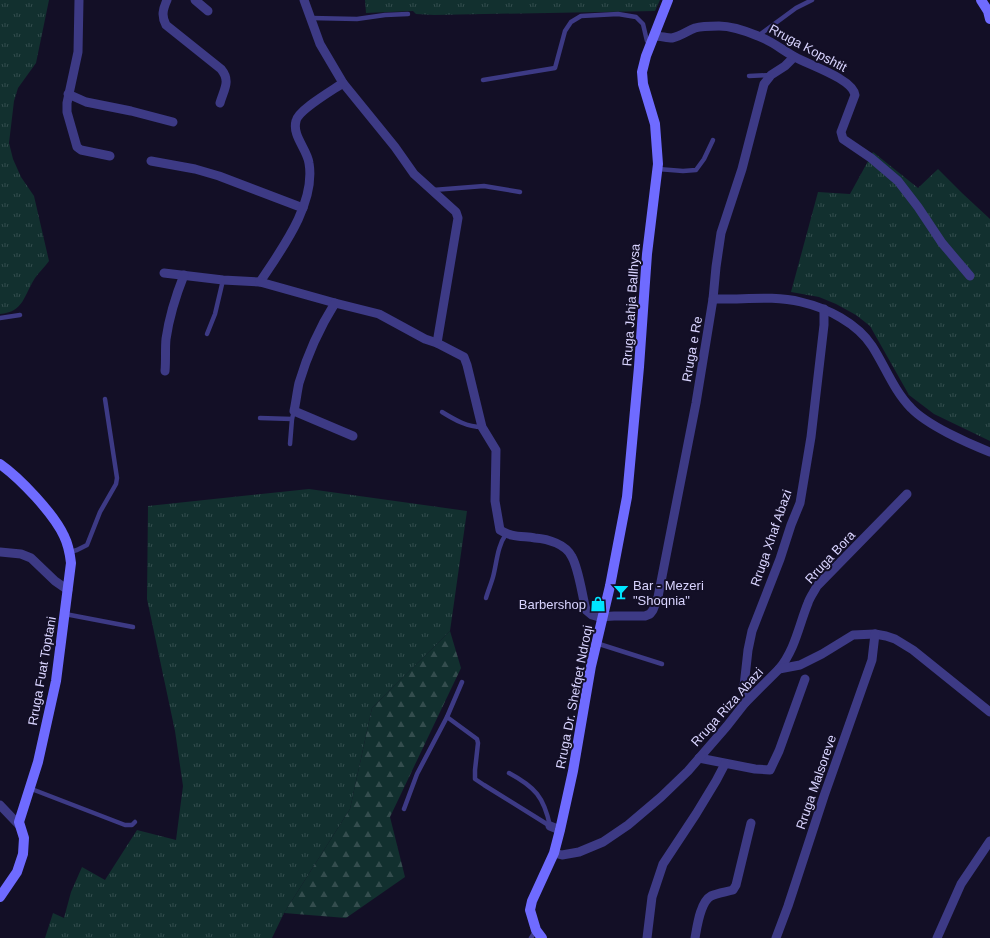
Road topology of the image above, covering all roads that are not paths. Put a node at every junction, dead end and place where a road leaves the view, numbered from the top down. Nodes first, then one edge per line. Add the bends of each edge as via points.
1 (79, 0) edge
2 (167, 0) edge
3 (195, 0) edge
4 (304, 0) edge
5 (668, 0) edge
6 (812, 0) edge
7 (981, 0) edge
8 (208, 11) dead end
9 (408, 14) dead end
10 (311, 18) junction
11 (990, 19) edge
12 (758, 36) junction
13 (652, 40) junction
14 (794, 57) junction
15 (771, 75) junction
16 (749, 76) dead end
17 (483, 80) dead end
18 (343, 83) junction
19 (68, 94) junction
20 (220, 103) dead end
21 (173, 122) dead end
22 (713, 140) dead end
23 (110, 156) dead end
24 (151, 161) dead end
25 (658, 169) junction
26 (431, 190) junction
27 (520, 192) dead end
28 (303, 208) junction
29 (164, 273) dead end
30 (184, 275) junction
31 (970, 276) dead end
32 (223, 280) junction
33 (260, 282) junction
34 (713, 299) junction
35 (335, 303) junction
36 (824, 309) junction
37 (20, 315) dead end
38 (0, 318) edge
39 (207, 334) dead end
40 (437, 343) junction
41 (165, 371) dead end
42 (105, 399) dead end
43 (442, 412) dead end
44 (293, 415) junction
45 (260, 418) dead end
46 (482, 428) junction
47 (353, 436) dead end
48 (290, 444) dead end
49 (990, 452) edge
50 (0, 464) edge
51 (907, 494) dead end
52 (506, 534) junction
53 (0, 552) edge
54 (70, 552) junction
55 (68, 590) junction
56 (486, 598) dead end
57 (65, 614) junction
58 (603, 617) junction
59 (133, 627) dead end
60 (875, 634) junction
61 (596, 643) junction
62 (662, 664) dead end
63 (779, 669) junction
64 (805, 679) dead end
65 (462, 682) dead end
66 (745, 703) junction
67 (990, 712) edge
68 (447, 717) junction
69 (699, 758) junction
70 (725, 764) junction
71 (509, 773) dead end
72 (29, 788) junction
73 (0, 804) edge
74 (404, 809) dead end
75 (135, 822) dead end
76 (751, 823) dead end
77 (19, 825) junction
78 (550, 826) junction
79 (560, 830) junction
80 (990, 841) edge
81 (554, 853) junction
82 (0, 897) edge
83 (536, 935) edge
84 (647, 938) edge
85 (695, 938) edge
86 (776, 938) edge
87 (936, 938) edge

1 - 19 street via 78,52
2 - 20 street via 163,13 166,26 224,74 227,83
3 - 8 street
4 - 10 street
5 - 13 main road, Rruga Jahja Ballhysa
6 - 12 lane via 785,15
7 - 11 main road
9 - 10 lane via 357,19
10 - 18 street via 320,44
12 - 13 street, Rruga Kopshtit via 721,26 707,26 671,38
12 - 14 street, Rruga Kopshtit
13 - 17 lane via 647,41 643,24 636,16 581,16 571,22 565,31 555,68
13 - 25 main road, Rruga Jahja Ballhysa via 642,72 655,124
14 - 15 street, Rruga e Re
14 - 31 street, Rruga Kopshtit via 839,77 855,92 841,132 843,139 898,181 942,243
15 - 16 lane
15 - 34 street, Rruga e Re via 764,84 742,169 721,233
18 - 26 street via 414,174
18 - 28 street via 300,112 296,120 295,129 309,162 308,196
19 - 21 street via 86,102
19 - 23 street via 67,112 77,147
22 - 25 lane via 696,170
24 - 28 street via 220,176
25 - 58 main road, Rruga Jahja Ballhysa via 647,254 626,497
26 - 27 lane via 484,186
26 - 40 street via 456,212 458,218
28 - 33 street via 287,241
29 - 30 street
30 - 32 street
30 - 41 street via 168,332
32 - 33 street
32 - 39 lane
33 - 35 street
34 - 36 street via 783,299
34 - 58 street, Rruga e Re via 696,403 658,598 653,610 645,616
35 - 40 street via 379,314
35 - 44 street via 309,356 299,384
36 - 49 street via 862,334 900,394 921,417
36 - 66 street, Rruga Xhaf Abazi via 811,437 800,503 752,632 744,686
37 - 38 lane
40 - 46 street via 464,357
42 - 54 lane via 116,484 100,512 87,545
43 - 46 lane via 465,424
44 - 45 lane
44 - 47 street
44 - 48 lane
46 - 52 street via 496,450 495,501 500,530
50 - 54 main road, Rruga Fuat Toptani via 22,482 48,513 64,536
51 - 63 street, Rruga Bora via 817,586 793,645
52 - 56 lane via 501,540 493,579
52 - 58 street, Rruga Dr. Shefqet Ndroqi via 545,539 566,549 572,556 576,568 586,610 592,615
53 - 55 street via 21,554 31,558
54 - 55 main road, Rruga Fuat Toptani
55 - 57 main road, Rruga Fuat Toptani
57 - 59 lane
57 - 72 main road, Rruga Fuat Toptani via 55,687
58 - 61 main road, Rruga Dr. Shefqet Ndroqi
60 - 63 street, Rruga Riza Abazi via 854,635 800,665
60 - 67 street, Rruga Riza Abazi via 895,639 913,650
60 - 86 street, Rruga Malsoreve via 872,660
61 - 62 lane
61 - 79 main road, Rruga Dr. Shefqet Ndroqi
63 - 66 street, Rruga Riza Abazi
64 - 70 street via 770,770
65 - 68 lane
66 - 69 street, Rruga Riza Abazi
68 - 74 lane via 418,774
68 - 78 lane via 477,739 475,779
69 - 70 street
69 - 81 street, Rruga Riza Abazi via 661,797 603,842 579,852 562,855
70 - 84 street via 663,864 652,897
71 - 78 lane via 531,787 540,797 547,809
72 - 75 lane via 125,825 132,825
72 - 77 main road, Rruga Fuat Toptani
73 - 77 street
76 - 85 street via 736,885 733,890 708,898
77 - 82 main road, Rruga Fuat Toptani via 24,843 20,866 13,881
78 - 79 street
79 - 81 main road, Rruga Dr. Shefqet Ndroqi
80 - 87 street via 961,884
81 - 83 main road, Rruga Dr. Shefqet Ndroqi via 530,910

